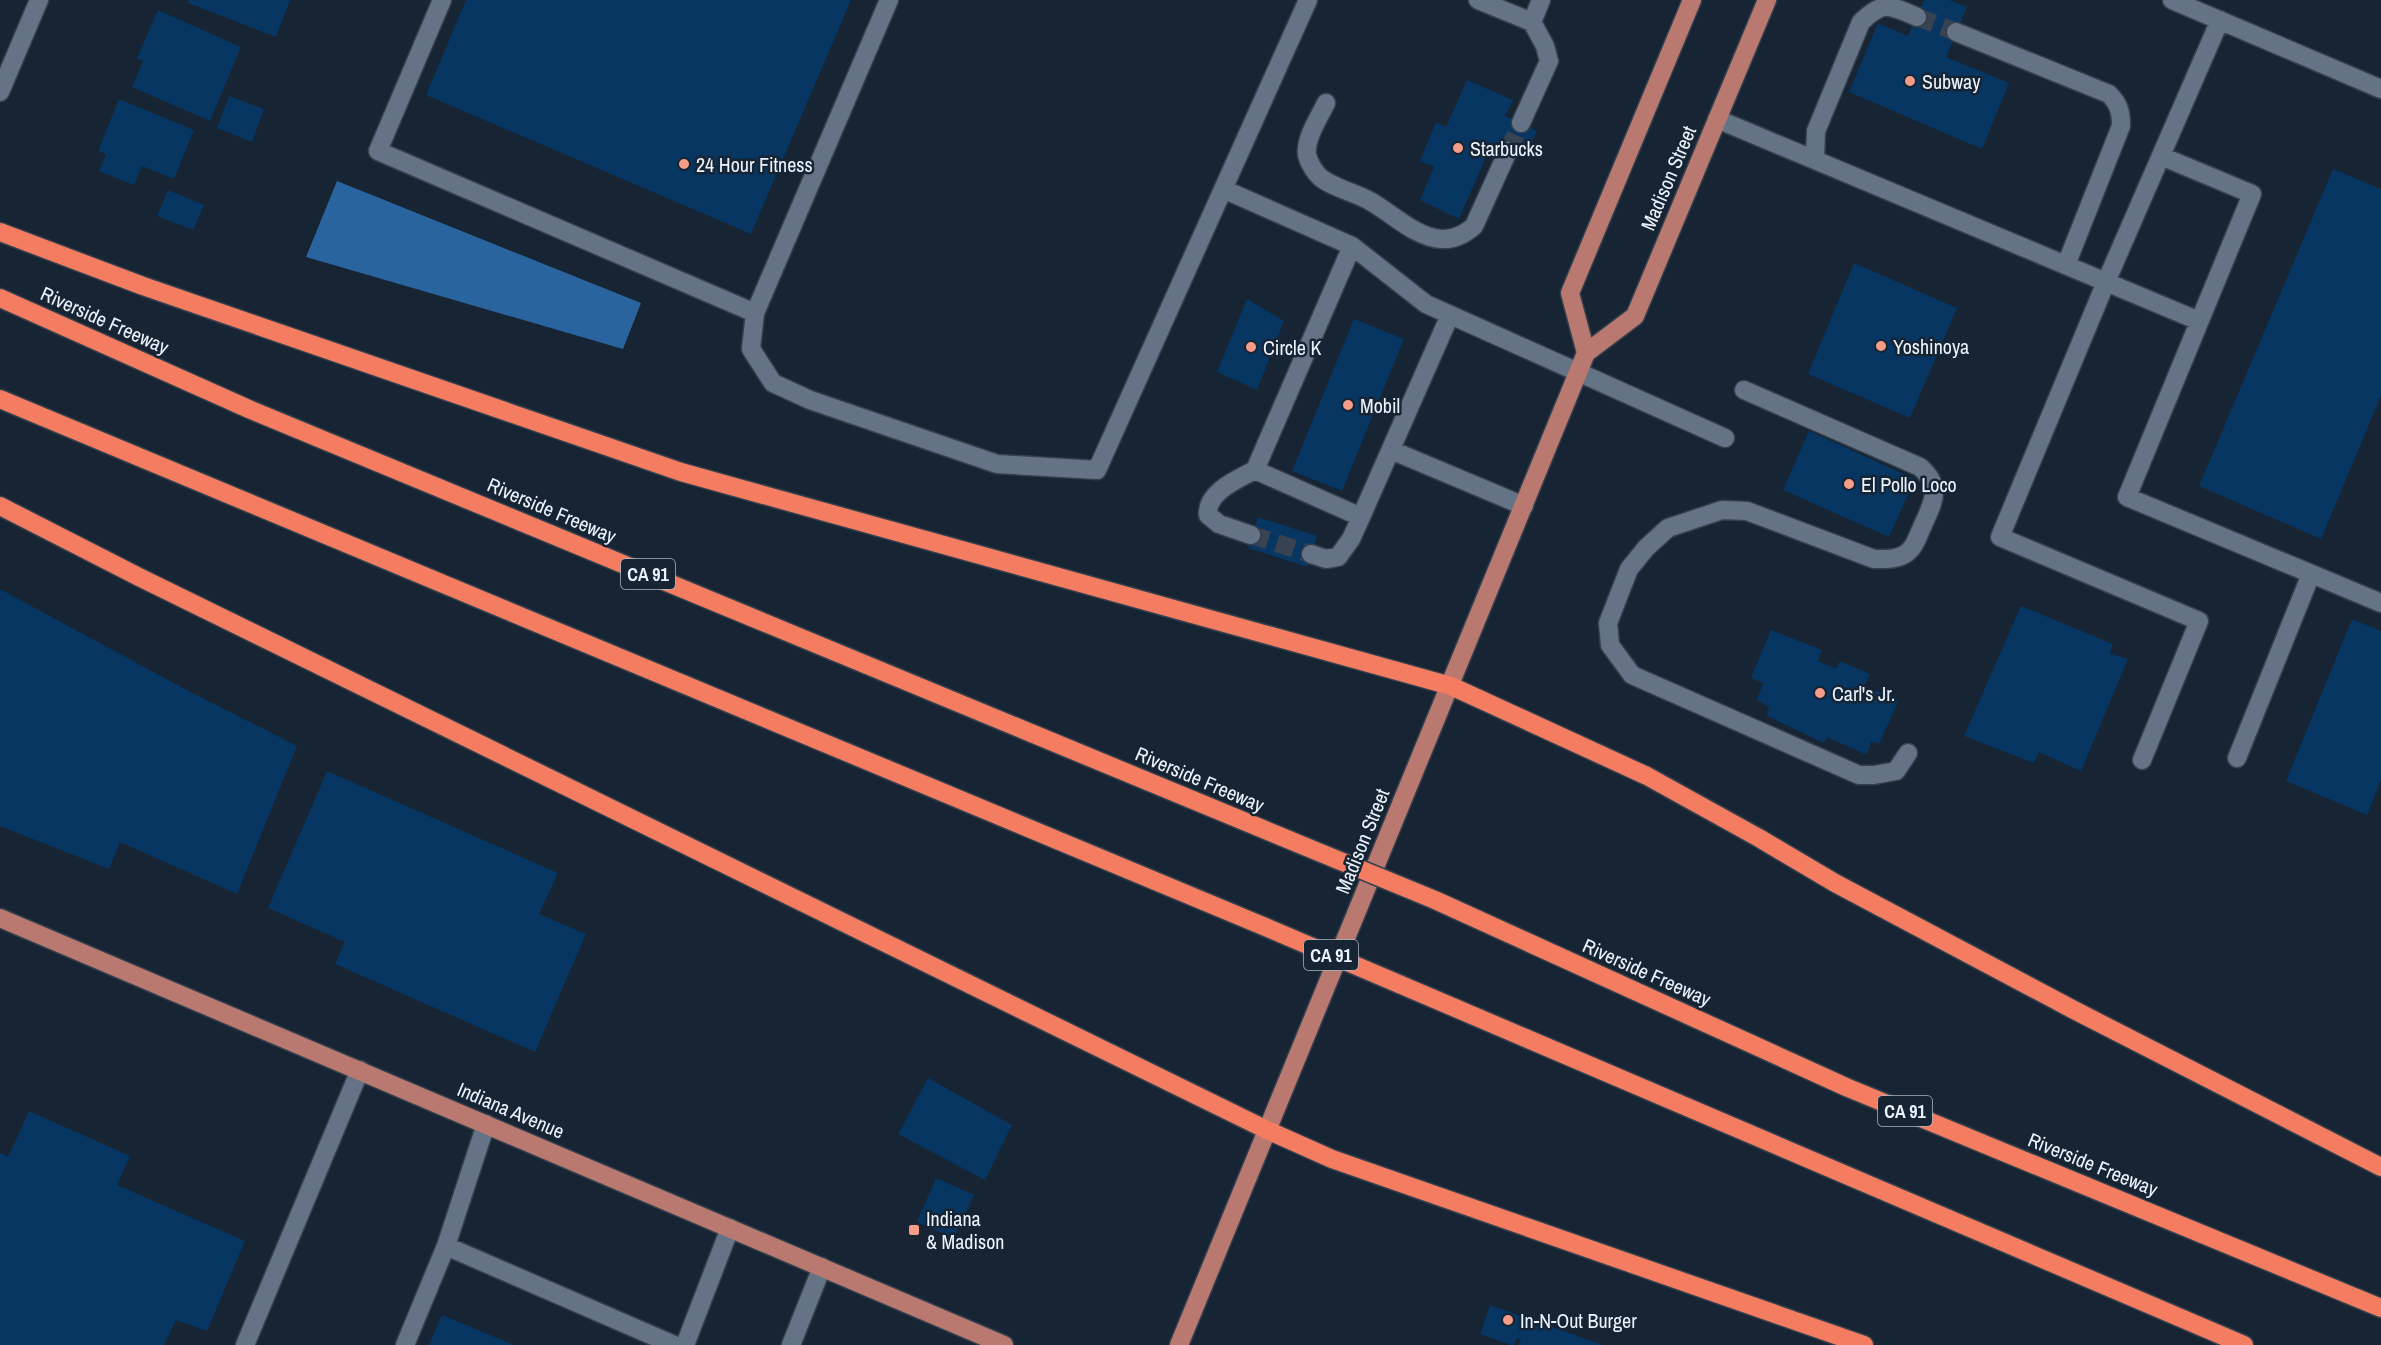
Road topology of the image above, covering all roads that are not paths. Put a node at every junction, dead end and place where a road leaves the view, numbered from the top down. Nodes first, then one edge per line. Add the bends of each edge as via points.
1 (39, 0) edge
2 (442, 0) edge
3 (889, 0) edge
4 (1308, 0) edge
5 (1478, 0) edge
6 (1541, 0) edge
7 (1692, 0) edge
8 (1767, 0) edge
9 (2172, 0) edge
10 (1917, 17) tunnel mouth
11 (2220, 20) junction
12 (1532, 22) junction
13 (1956, 32) tunnel mouth
14 (2381, 89) edge
15 (0, 92) edge
16 (1326, 103) dead end
17 (1717, 118) junction
18 (1521, 123) tunnel mouth
19 (1508, 152) tunnel mouth
20 (2161, 156) junction
21 (1815, 159) junction
22 (1223, 189) junction
23 (0, 232) edge
24 (1352, 246) junction
25 (2066, 266) junction
26 (2106, 282) junction
27 (0, 298) edge
28 (755, 313) junction
29 (1450, 315) junction
30 (2199, 321) junction
31 (1586, 353) junction
32 (1578, 372) junction
33 (1744, 390) dead end
34 (0, 399) edge
35 (1725, 438) dead end
36 (1391, 450) junction
37 (1255, 470) junction
38 (0, 506) edge
39 (1524, 506) junction
40 (1361, 517) junction
41 (1251, 535) tunnel mouth
42 (1311, 554) tunnel mouth
43 (2311, 574) junction
44 (2381, 603) edge
45 (1451, 686) junction
46 (1908, 753) dead end
47 (2237, 759) dead end
48 (2142, 760) dead end
49 (0, 918) edge
50 (360, 1070) junction
51 (486, 1124) junction
52 (1267, 1130) junction
53 (2381, 1167) edge
54 (730, 1228) junction
55 (446, 1246) junction
56 (822, 1268) junction
57 (2381, 1308) edge
58 (245, 1345) edge
59 (405, 1345) edge
60 (674, 1345) edge
61 (686, 1345) edge
62 (791, 1345) edge
63 (1004, 1345) edge
64 (1179, 1345) edge
65 (1864, 1345) edge
66 (2244, 1345) edge

1 - 15 street
2 - 28 street via 378,151
3 - 28 street
4 - 22 street
5 - 12 street
6 - 12 street
7 - 31 main road via 1570,293
8 - 17 main road, Madison Street
9 - 11 street
10 - 21 street via 1891,6 1875,8 1861,22 1816,131
11 - 14 street
11 - 20 street
12 - 18 street via 1549,61
13 - 25 street via 2109,94 2121,112 2121,126
16 - 19 street via 1307,143 1307,156 1313,168 1322,178 1370,201 1425,236 1454,238 1474,226
17 - 21 street
17 - 31 main road, Madison Street via 1635,316
20 - 26 street
20 - 30 street via 2252,194
21 - 25 street
22 - 24 street
22 - 28 street via 1097,470 997,464 810,400 773,383 751,349
23 - 45 highway via 143,286 681,472
24 - 29 street via 1426,304
24 - 37 street
25 - 26 street
26 - 30 street
26 - 48 street via 2000,537 2199,621
27 - 57 highway, Riverside Freeway / CA 91, bridge via 250,410 1435,900 1846,1087
29 - 32 street
29 - 36 street
30 - 43 street via 2127,497
31 - 32 main road, Madison Street
32 - 35 street
32 - 39 main road, Madison Street
33 - 46 street via 1920,466 1928,473 1935,498 1909,552 1892,559 1874,559 1747,511 1722,510 1668,528 1646,548 1629,569 1608,623 1610,645 1632,675 1859,775 1896,771
34 - 66 highway, CA 91, bridge via 1263,926
36 - 39 street
36 - 40 street
37 - 40 street
37 - 41 street via 1216,494 1207,508 1208,515 1219,524
38 - 52 highway
39 - 45 main road, Madison Street
40 - 42 street via 1338,557 1326,559
43 - 44 street
43 - 47 street
45 - 52 main road, Madison Street
45 - 53 highway via 1647,776 1856,894
49 - 50 main road, Indiana Avenue
50 - 51 main road, Indiana Avenue
50 - 58 street
51 - 54 main road, Indiana Avenue
51 - 55 street
52 - 64 main road, Madison Street
52 - 65 highway via 1332,1159
54 - 56 main road, Indiana Avenue
54 - 61 street
55 - 59 street
55 - 60 street
56 - 62 street
56 - 63 main road, Indiana Avenue

